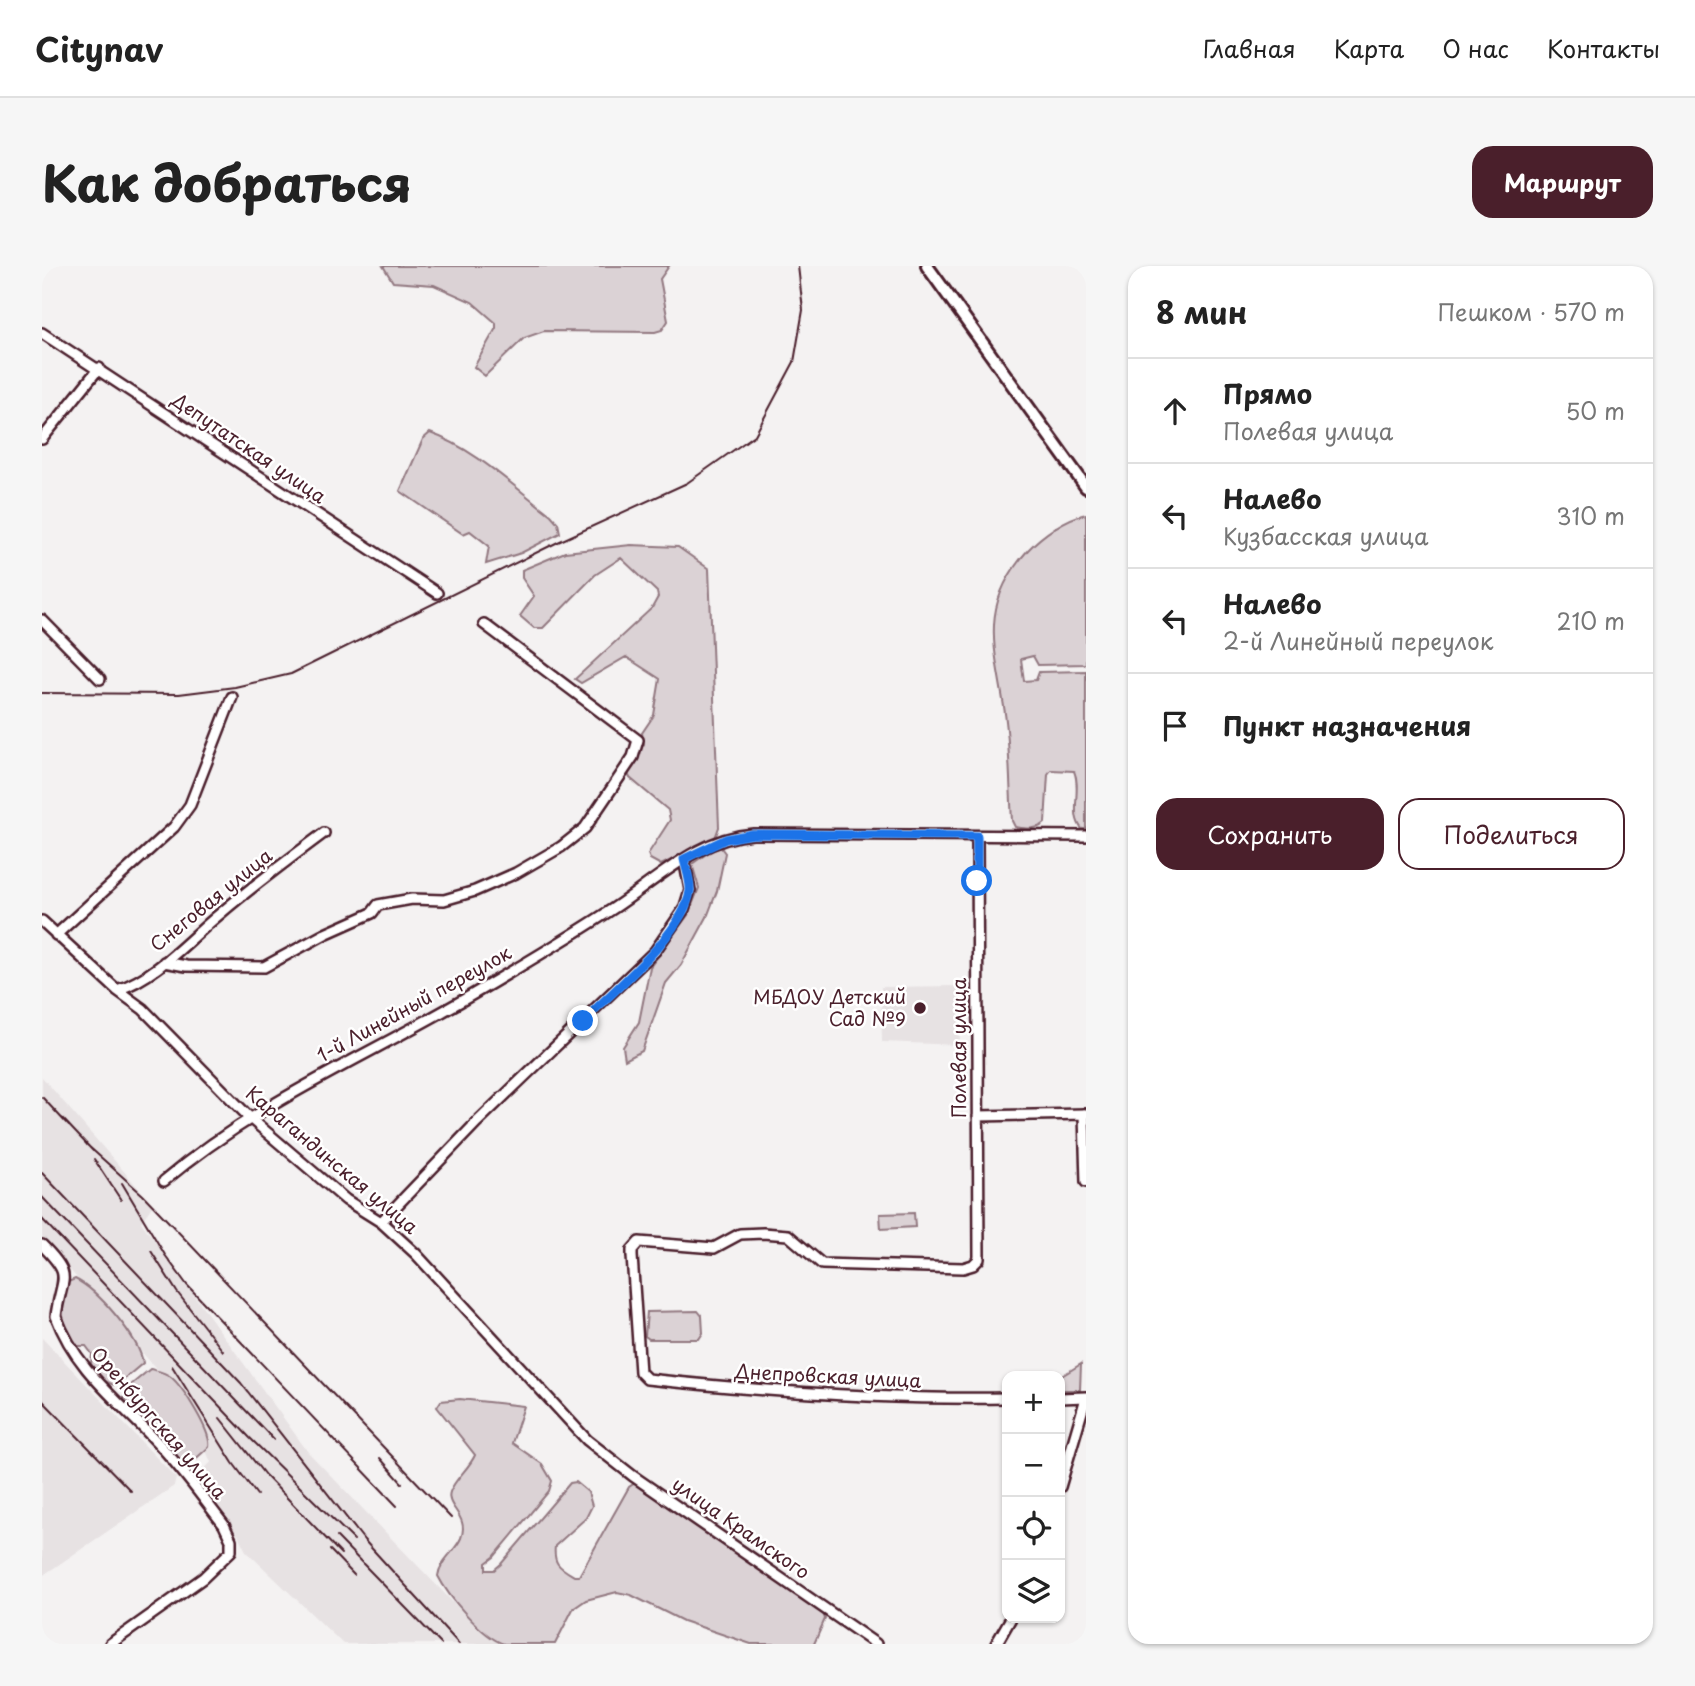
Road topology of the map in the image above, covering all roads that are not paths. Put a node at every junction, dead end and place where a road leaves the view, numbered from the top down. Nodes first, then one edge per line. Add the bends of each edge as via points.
1 (928, 266) edge
2 (42, 333) edge
3 (99, 369) junction
4 (42, 439) edge
5 (1086, 487) edge
6 (438, 593) dead end
7 (42, 620) edge
8 (484, 624) dead end
9 (100, 679) dead end
10 (232, 697) dead end
11 (324, 833) dead end
12 (977, 836) junction
13 (1086, 836) edge
14 (684, 859) junction
15 (42, 921) edge
16 (56, 935) junction
17 (164, 962) junction
18 (117, 990) junction
19 (1085, 1114) edge
20 (978, 1116) junction
21 (250, 1118) junction
22 (164, 1181) dead end
23 (1086, 1182) edge
24 (381, 1222) junction
25 (42, 1245) edge
26 (647, 1380) joint
27 (1086, 1397) edge
28 (1002, 1398) edge
29 (1065, 1398) edge
30 (587, 1440) joint
31 (1065, 1470) edge
32 (1008, 1623) edge
33 (110, 1644) edge
34 (876, 1644) edge
35 (996, 1644) edge

1 - 5 main road
2 - 3 street, Депутатская улица
3 - 4 street
3 - 6 street, Депутатская улица
7 - 9 street
8 - 17 street via 638,740 638,747 595,814 575,837 485,887 444,900 378,905 372,913 264,967
10 - 16 street via 190,805 174,827
11 - 17 street, Снеговая улица
12 - 13 street, 1-й Линейный переулок
12 - 14 street, 1-й Линейный переулок via 737,835
12 - 20 street, Полевая улица
14 - 21 street, 1-й Линейный переулок via 616,907 456,1004
14 - 24 street via 690,890 684,909 655,951 477,1122
15 - 16 street, Карагандинская улица
16 - 18 street, Карагандинская улица
17 - 18 street, Снеговая улица
18 - 21 street, Карагандинская улица via 143,1009
19 - 20 street
19 - 23 street
20 - 26 street, Полевая улица via 979,1259 974,1265 822,1264 789,1235 740,1234 715,1248 639,1242 632,1250 634,1300 640,1372
21 - 22 street, 1-й Линейный переулок
21 - 24 street, Карагандинская улица via 346,1200
24 - 30 street, Карагандинская улица via 449,1287
25 - 33 street, Оренбургская улица via 66,1278 56,1316 72,1350 158,1442 231,1540 231,1551 195,1584
26 - 28 street, Днепровская улица via 814,1395
27 - 29 street
27 - 31 street
30 - 34 street, улица Крамского
32 - 35 street

